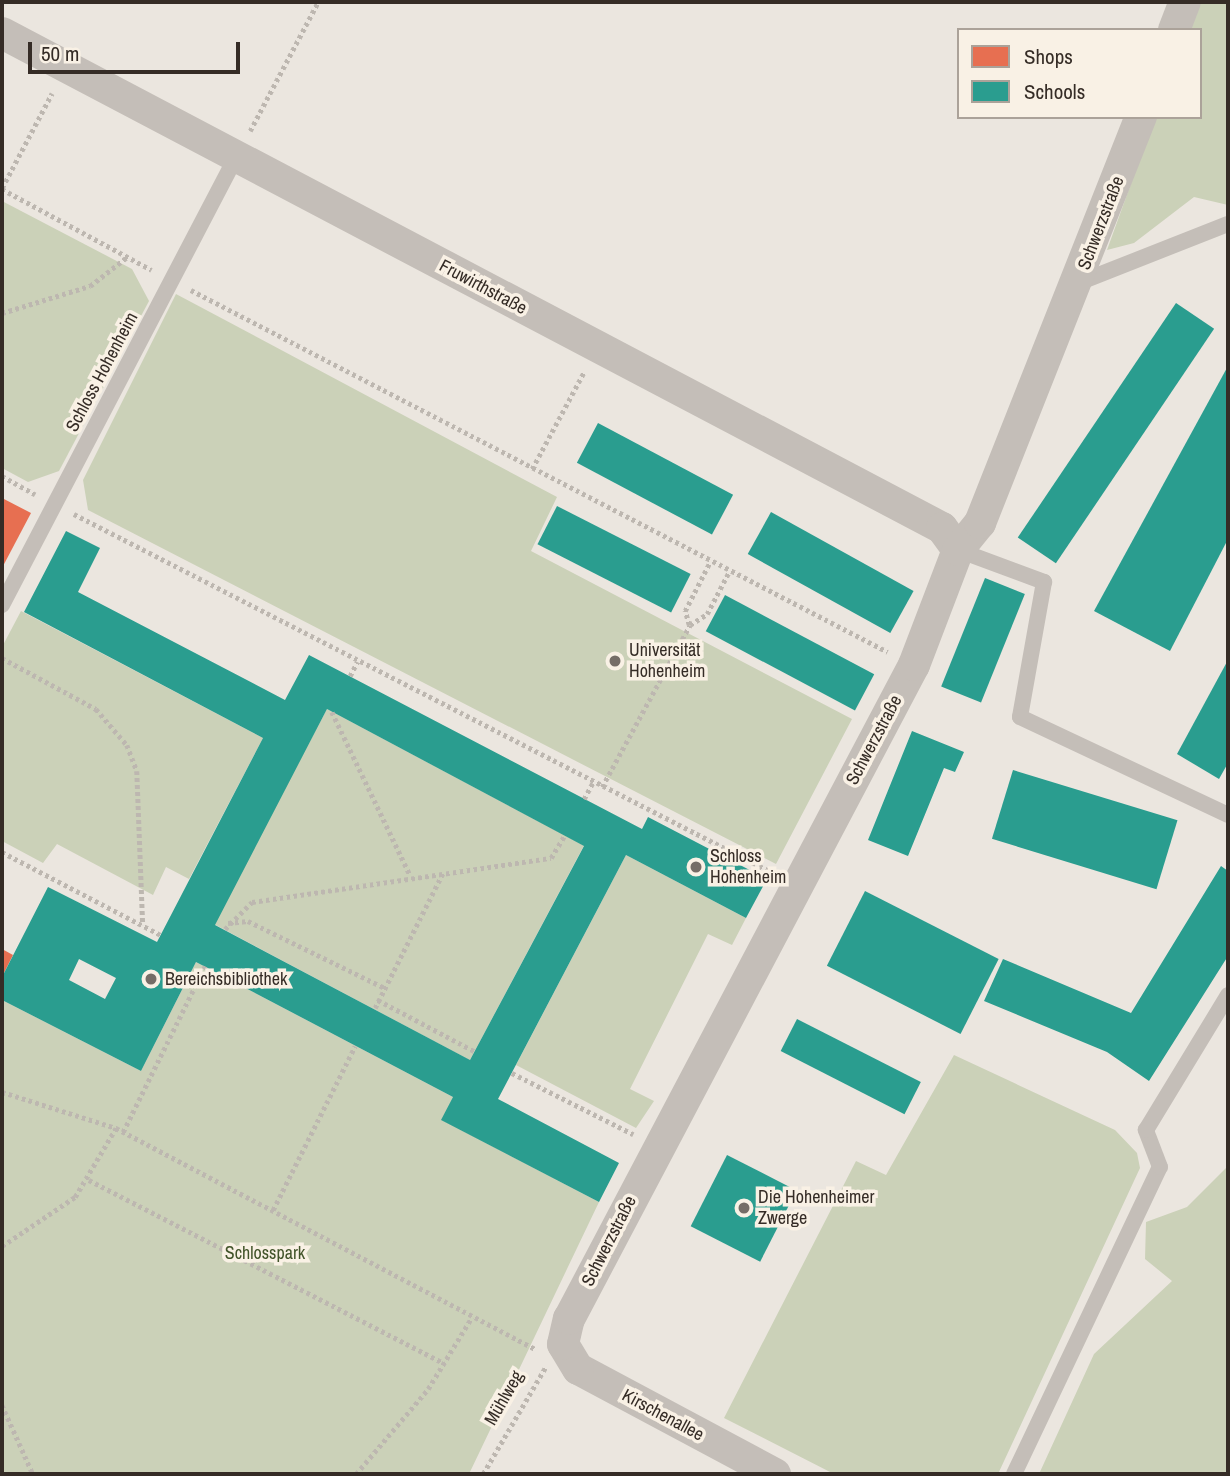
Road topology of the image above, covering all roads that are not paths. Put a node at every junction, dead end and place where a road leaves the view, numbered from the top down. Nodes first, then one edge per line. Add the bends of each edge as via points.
1 (1185, 2) edge
2 (1175, 28) edge
3 (2, 33) edge
4 (1140, 119) edge
5 (236, 157) junction
6 (1228, 224) edge
7 (1079, 283) junction
8 (958, 550) junction
9 (2, 605) edge
10 (1228, 815) edge
11 (1228, 995) edge
12 (558, 1351) joint
13 (775, 1474) edge
14 (1014, 1474) edge

1 - 2 street
3 - 5 street, Fruwirthstraße
4 - 7 street, Schwerzstraße
5 - 8 street, Fruwirthstraße via 942,528
5 - 9 lane, Schloss Hohenheim
6 - 7 lane
7 - 8 street, Schwerzstraße via 980,523
8 - 10 lane via 1044,582 1020,718
8 - 12 street, Schwerzstraße via 914,665 658,1147 569,1319
11 - 14 lane via 1146,1130 1160,1167
12 - 13 street, Kirschenallee via 579,1369

